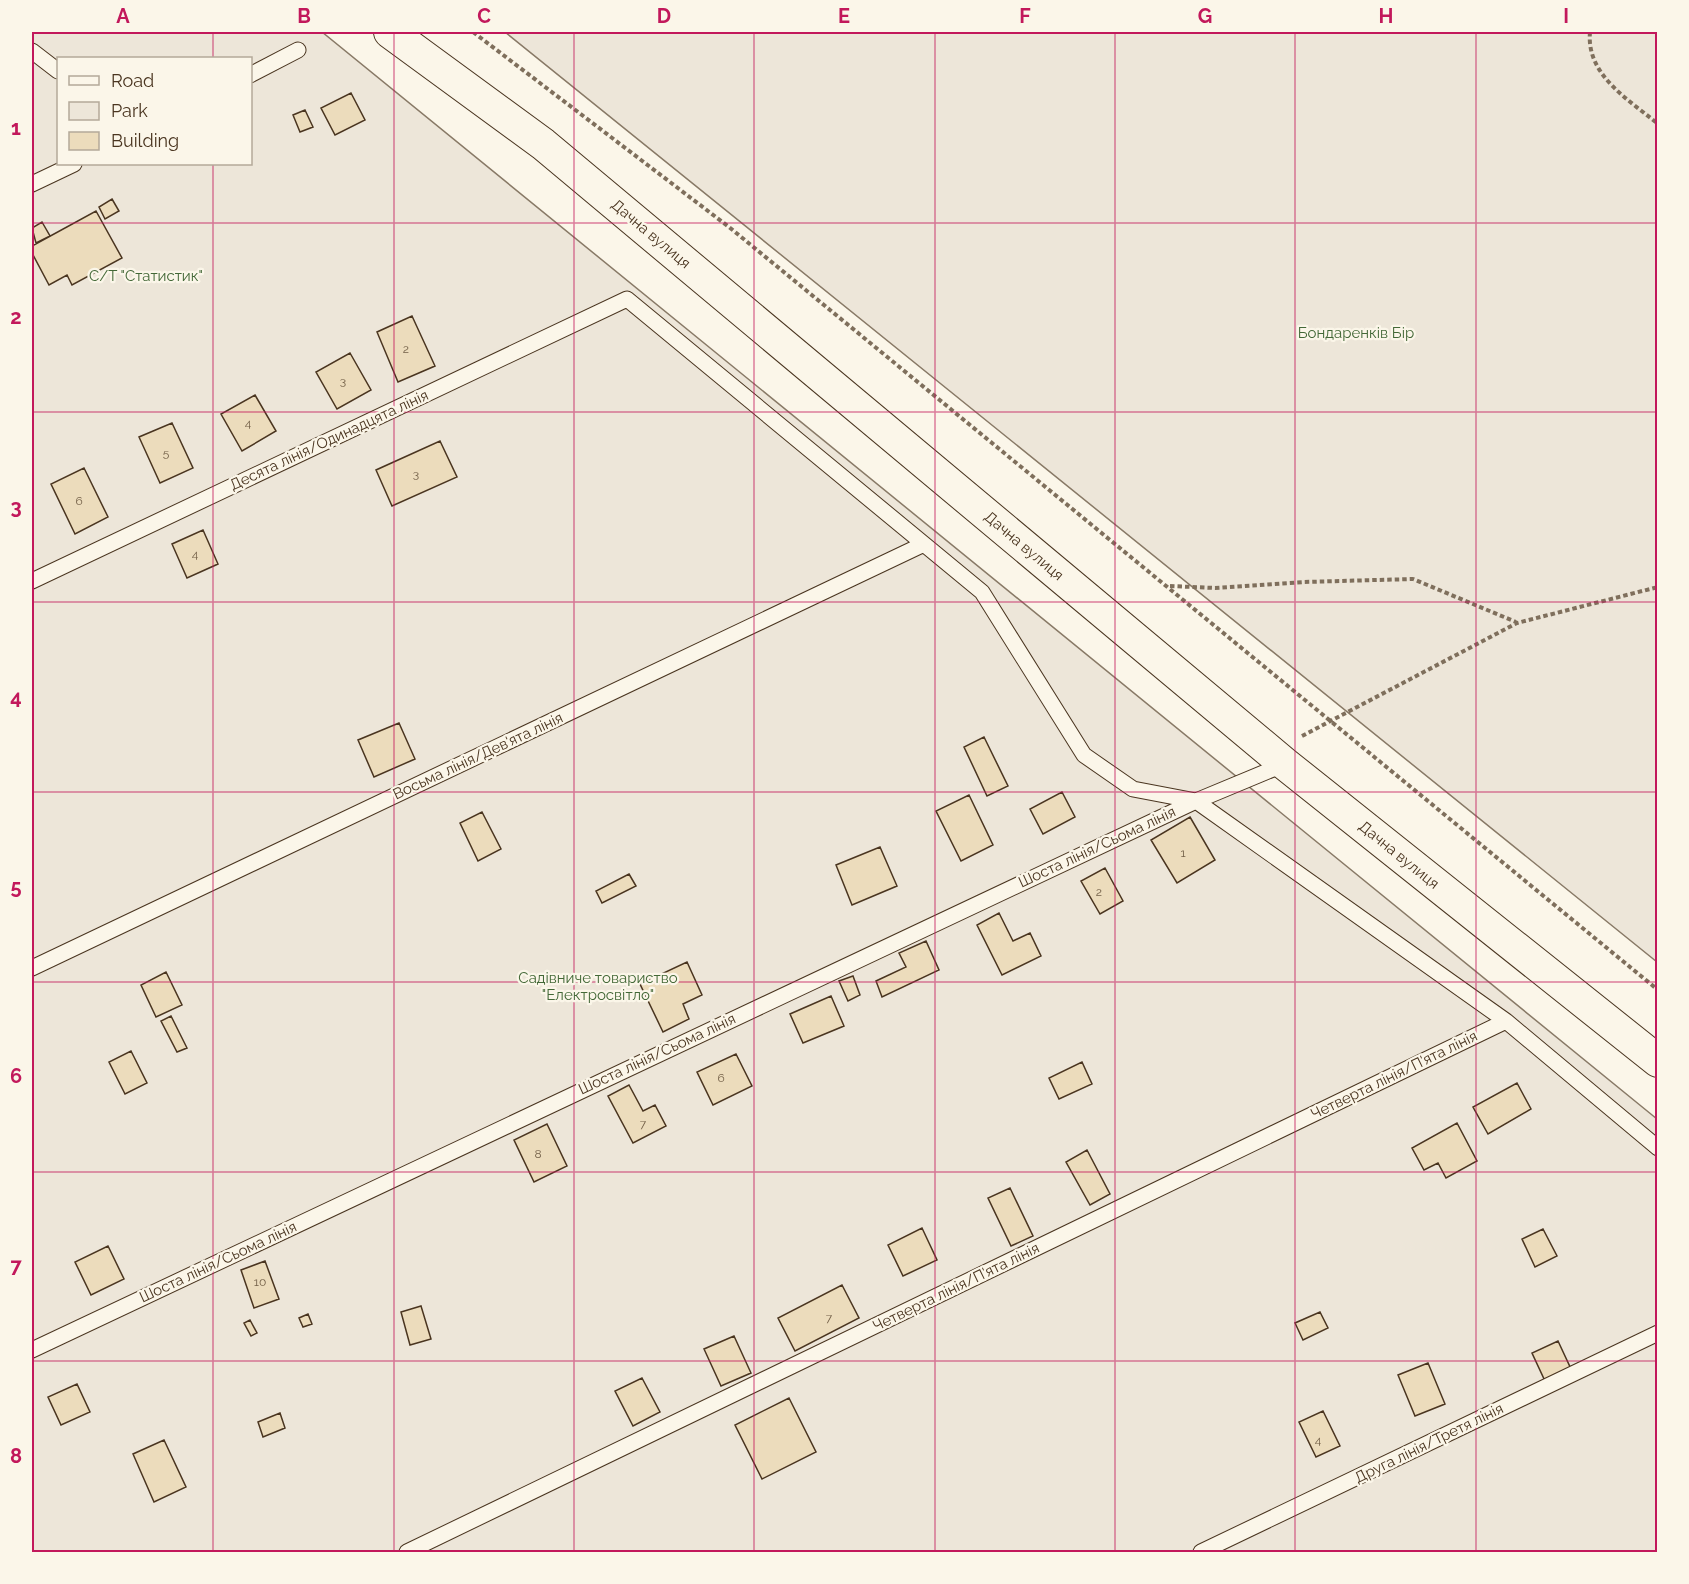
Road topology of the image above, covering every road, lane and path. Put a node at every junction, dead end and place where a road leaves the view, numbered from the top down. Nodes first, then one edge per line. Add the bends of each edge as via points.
1 (390, 32) edge
2 (473, 32) edge
3 (1590, 32) edge
4 (298, 50) dead end
5 (32, 51) edge
6 (57, 70) edge
7 (252, 74) edge
8 (1658, 124) edge
9 (72, 165) edge
10 (32, 184) edge
11 (924, 544) junction
12 (32, 581) edge
13 (1168, 586) junction
14 (1658, 587) edge
15 (1517, 623) junction
16 (1332, 720) junction
17 (1279, 758) junction
18 (1196, 801) junction
19 (32, 968) edge
20 (1658, 990) edge
21 (1506, 1021) junction
22 (1658, 1061) edge
23 (1658, 1148) edge
24 (1658, 1334) edge
25 (32, 1350) edge
26 (407, 1552) edge
27 (1201, 1552) edge

1 - 17 street, Дачна вулиця via 543,144
2 - 13 path via 729,227
3 - 8 path via 1589,42 1603,79
4 - 7 lane
5 - 6 lane
9 - 10 lane
11 - 12 lane, Десята лінія/Одинадцята лінія via 627,299
11 - 18 lane via 982,592 1084,755 1133,789
11 - 19 lane, Восьма лінія/Дев'ята лінія
13 - 15 path via 1215,588 1413,579
13 - 16 path
14 - 15 path
15 - 16 path
16 - 17 path
16 - 20 path
17 - 18 lane, Шоста лінія/Сьома лінія
17 - 22 street, Дачна вулиця
18 - 21 lane
18 - 25 lane, Шоста лінія/Сьома лінія
21 - 23 lane
21 - 26 lane, Четверта лінія/П'ята лінія
24 - 27 lane, Друга лінія/Третя лінія

